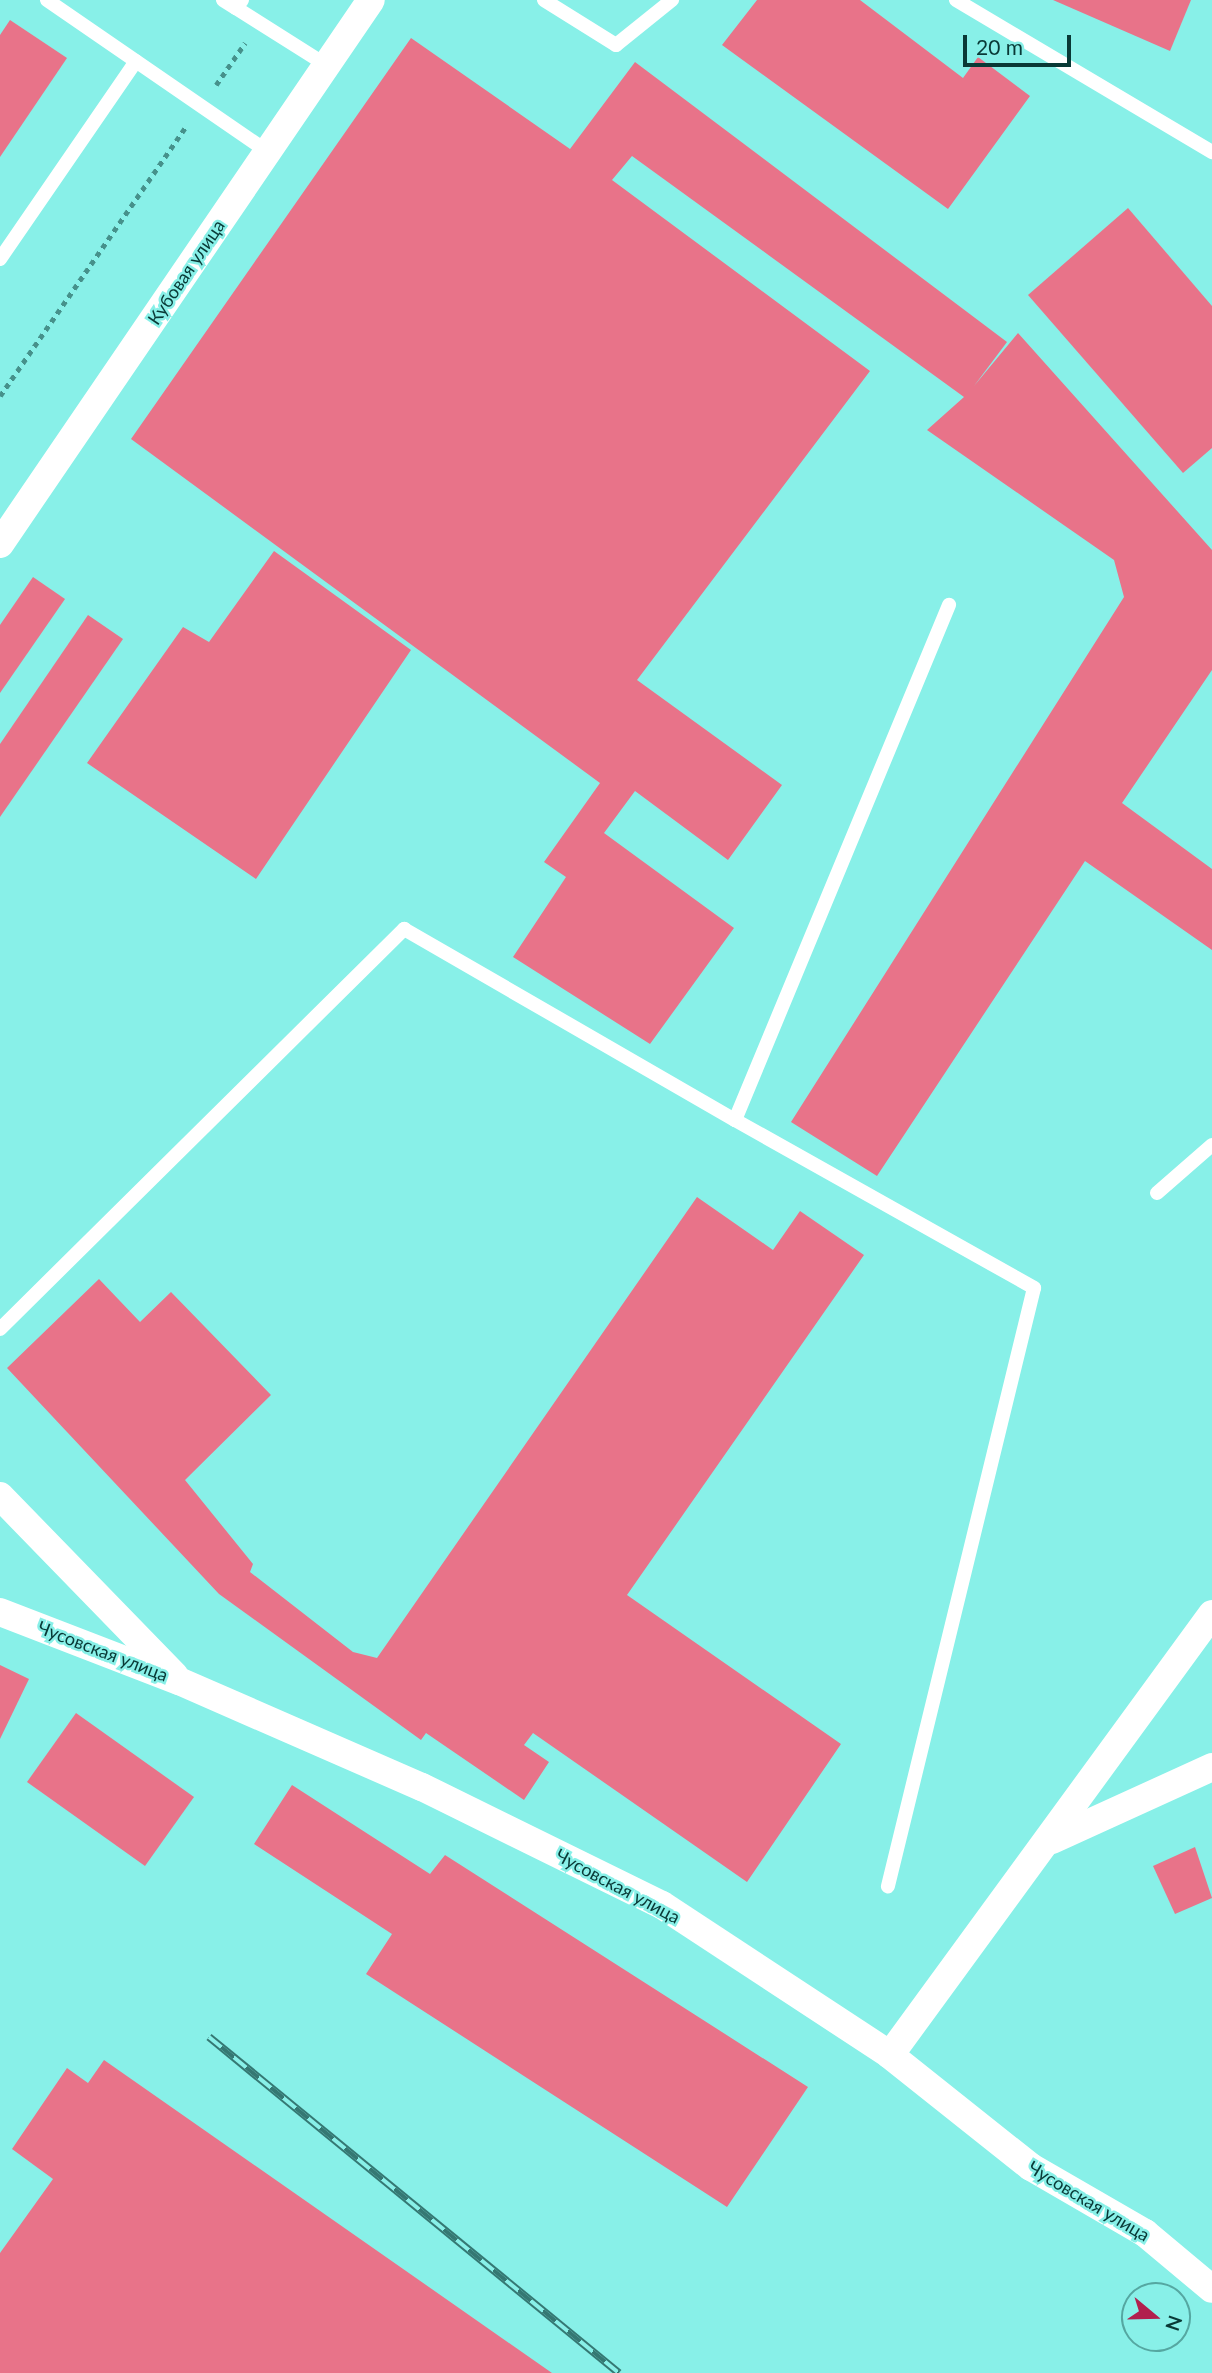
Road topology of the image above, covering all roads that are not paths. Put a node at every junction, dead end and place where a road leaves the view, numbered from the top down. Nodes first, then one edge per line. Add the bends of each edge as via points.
1 (47, 0) edge
2 (371, 0) edge
3 (544, 0) edge
4 (673, 0) edge
5 (956, 0) edge
6 (234, 3) edge
7 (136, 61) junction
8 (327, 65) junction
9 (268, 152) junction
10 (1212, 152) edge
11 (0, 259) edge
12 (0, 544) edge
13 (949, 605) dead end
14 (735, 1120) junction
15 (1212, 1146) edge
16 (1157, 1193) dead end
17 (0, 1329) edge
18 (0, 1496) edge
19 (0, 1612) edge
20 (1212, 1614) edge
21 (179, 1681) junction
22 (1212, 1767) edge
23 (1051, 1841) junction
24 (888, 1886) dead end
25 (890, 2055) junction
26 (1212, 2289) edge

1 - 7 lane
2 - 8 street, Кубовая улица
3 - 4 lane via 616,45
5 - 10 lane
6 - 8 lane
7 - 9 lane
7 - 11 lane
8 - 9 street, Кубовая улица
9 - 12 street, Кубовая улица
13 - 14 lane
14 - 17 lane via 404,929
14 - 24 lane via 1034,1288
15 - 16 lane
18 - 21 street
19 - 21 street, Чусовская улица
20 - 23 street
21 - 25 street, Чусовская улица via 422,1787 662,1905
22 - 23 street
23 - 25 street
25 - 26 street, Чусовская улица via 1031,2167 1145,2233

